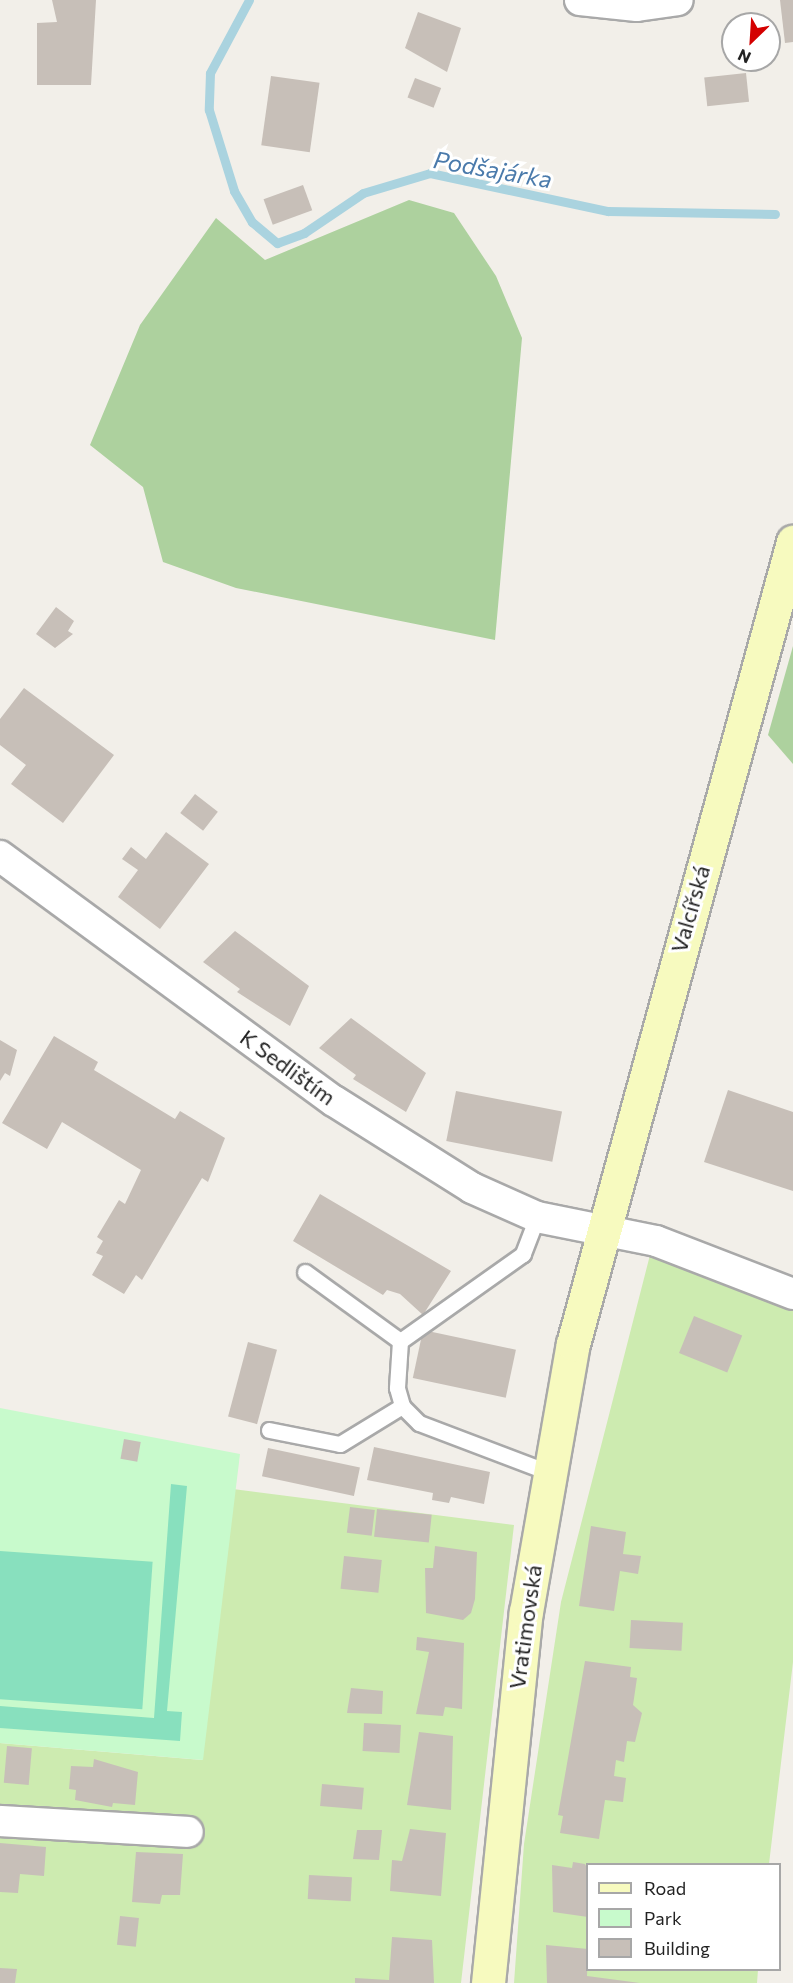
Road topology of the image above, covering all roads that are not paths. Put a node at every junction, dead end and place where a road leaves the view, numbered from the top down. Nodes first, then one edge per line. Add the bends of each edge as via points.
1 (580, 0) edge
2 (678, 0) edge
3 (793, 542) edge
4 (0, 856) edge
5 (537, 1217) junction
6 (600, 1231) junction
7 (305, 1272) dead end
8 (588, 1276) joint
9 (793, 1294) edge
10 (400, 1341) junction
11 (402, 1406) junction
12 (269, 1430) dead end
13 (548, 1472) junction
14 (0, 1821) edge
15 (188, 1832) dead end
16 (489, 1983) edge

1 - 2 street via 637,6
3 - 6 main road, Valcířská
4 - 5 street, K Sedlištím via 391,1140 472,1188
5 - 6 street, K Sedlištím
5 - 10 lane via 523,1254
6 - 8 main road, Valcířská
6 - 9 street, K Sedlištím via 656,1241
7 - 10 lane
8 - 13 main road, Vratimovská
10 - 11 lane
11 - 12 lane via 340,1444
11 - 13 lane via 442,1434
13 - 16 main road, Vratimovská via 502,1814
14 - 15 street

